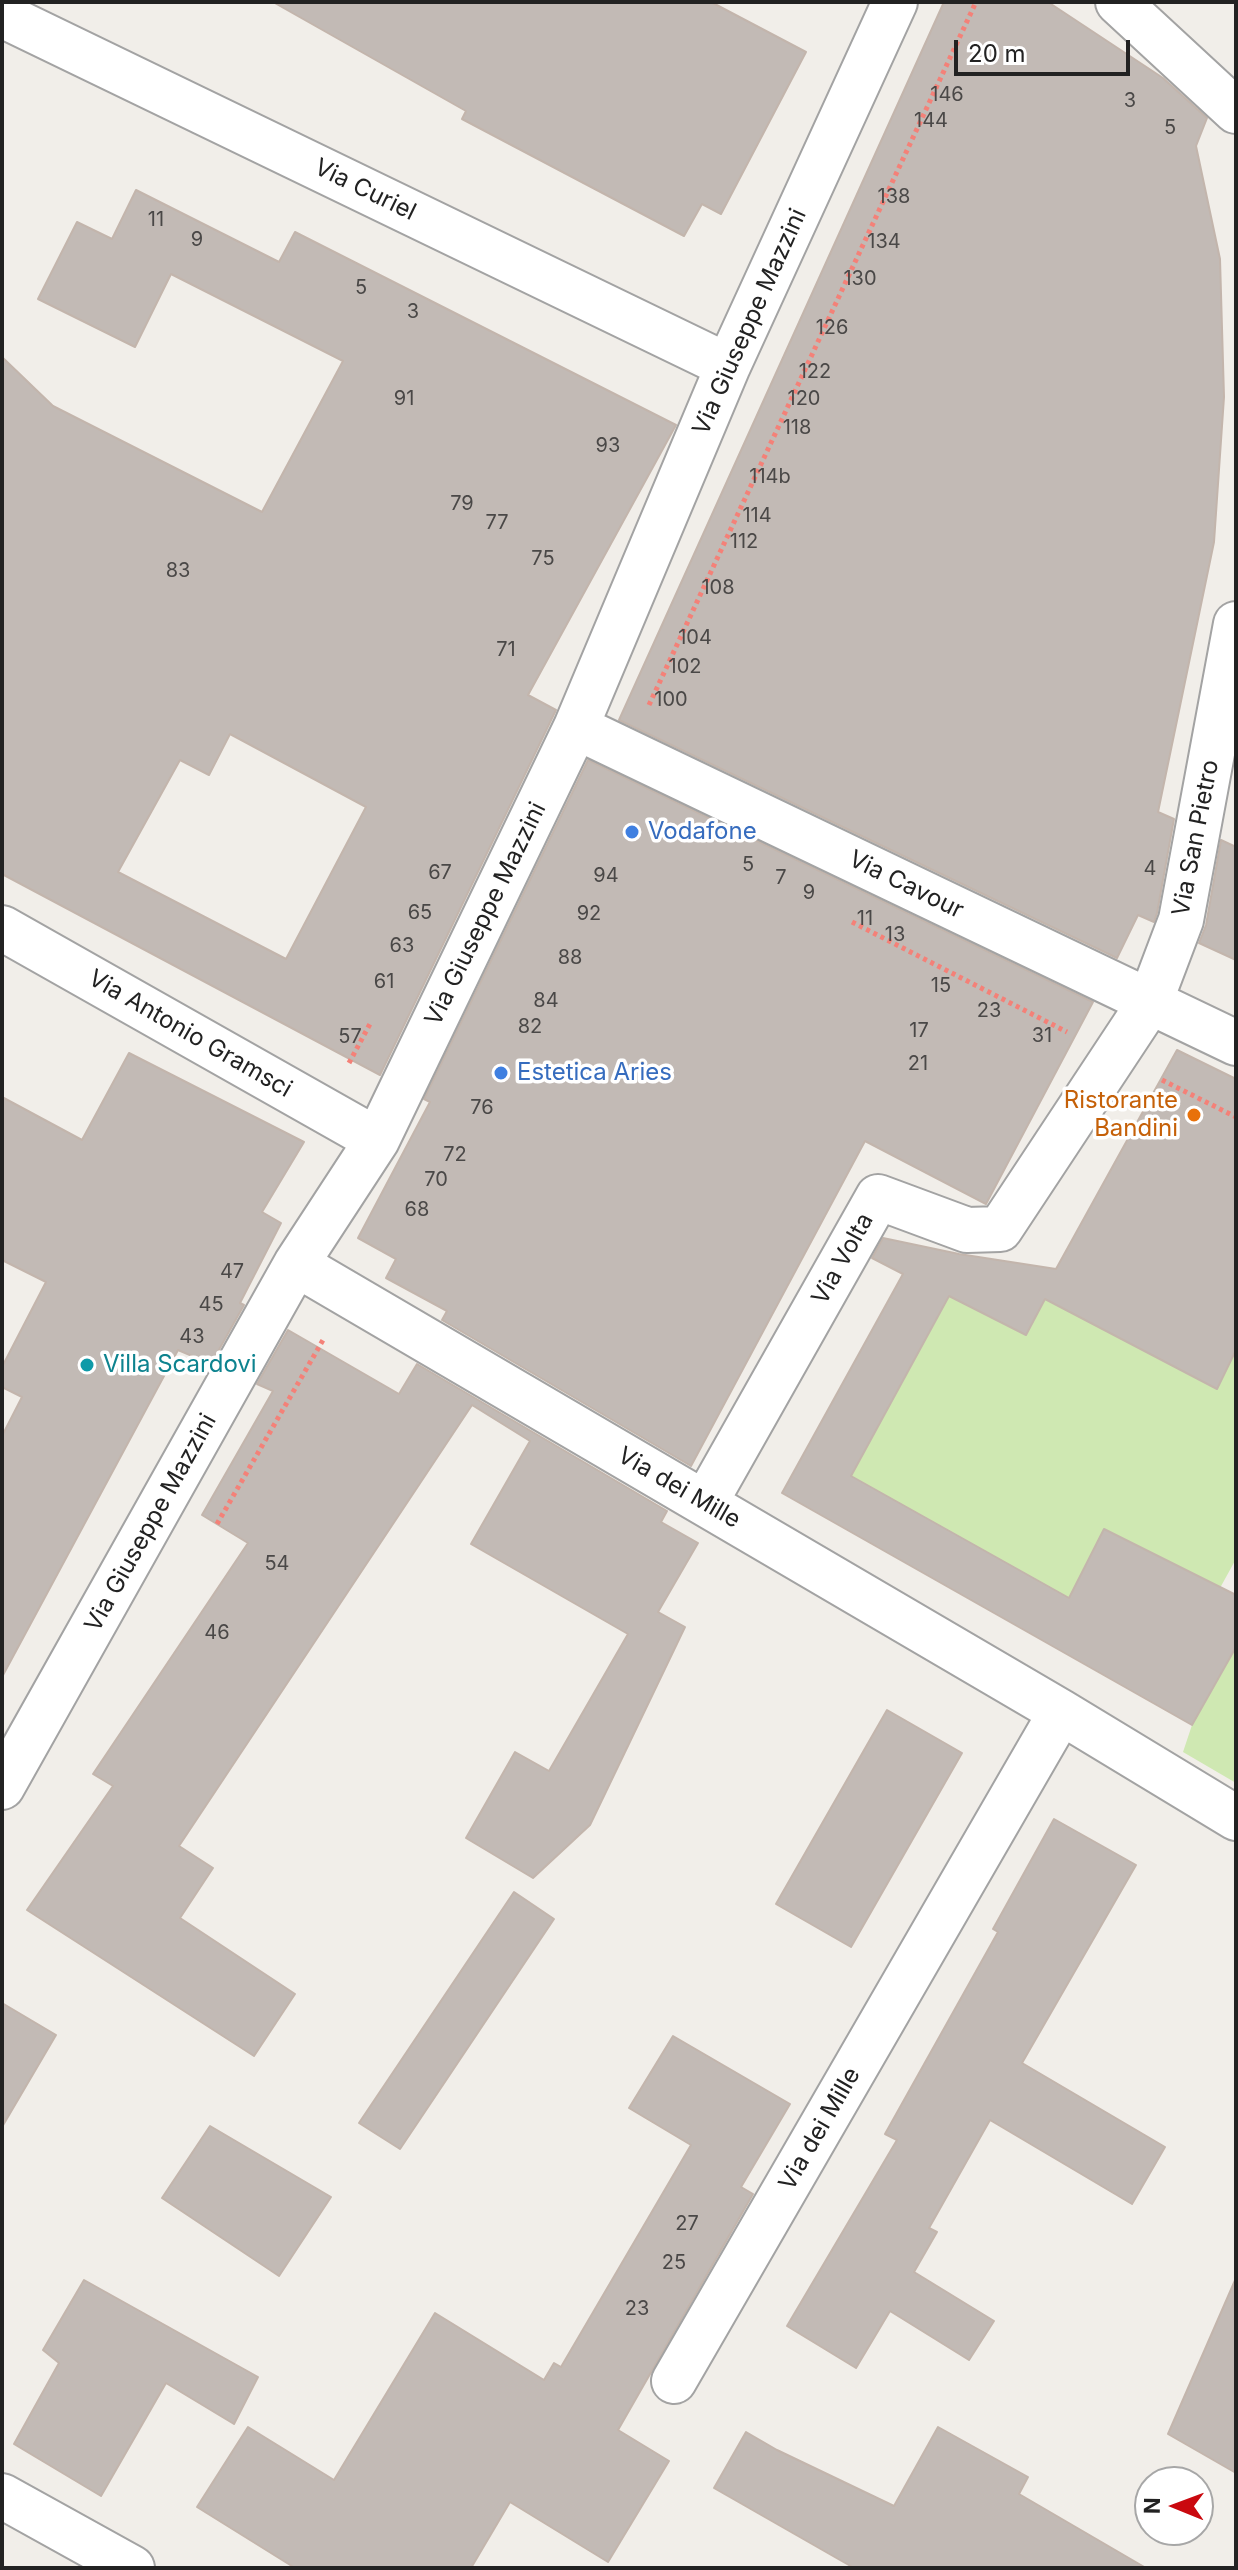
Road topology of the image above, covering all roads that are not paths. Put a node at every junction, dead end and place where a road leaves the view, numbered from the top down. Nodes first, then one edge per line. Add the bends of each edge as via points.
1 (895, 2) edge
2 (1118, 2) edge
3 (2, 15) edge
4 (1236, 111) edge
5 (728, 366) junction
6 (1236, 624) edge
7 (1228, 707) edge
8 (576, 727) junction
9 (2, 928) edge
10 (1150, 1002) junction
11 (1236, 1043) edge
12 (377, 1140) junction
13 (296, 1264) junction
14 (705, 1503) junction
15 (1061, 1712) junction
16 (2, 1787) edge
17 (1236, 1818) edge
18 (674, 2381) dead end
19 (2, 2496) edge
20 (132, 2568) edge

1 - 5 street, Via Giuseppe Mazzini
2 - 4 street
3 - 5 street, Via Curiel
5 - 8 street, Via Giuseppe Mazzini
6 - 7 street, Via San Pietro
7 - 10 street, Via San Pietro via 1181,920
8 - 10 street, Via Cavour
8 - 12 street, Via Giuseppe Mazzini
9 - 12 street, Via Antonio Gramsci
10 - 11 street, Via Cavour
10 - 14 street, Via Volta via 1000,1229 967,1230 878,1197
12 - 13 street, Via Giuseppe Mazzini
13 - 14 street, Via dei Mille
13 - 16 street, Via Giuseppe Mazzini
14 - 15 street, Via dei Mille
15 - 17 street, Via dei Mille
15 - 18 street, Via dei Mille
19 - 20 street

